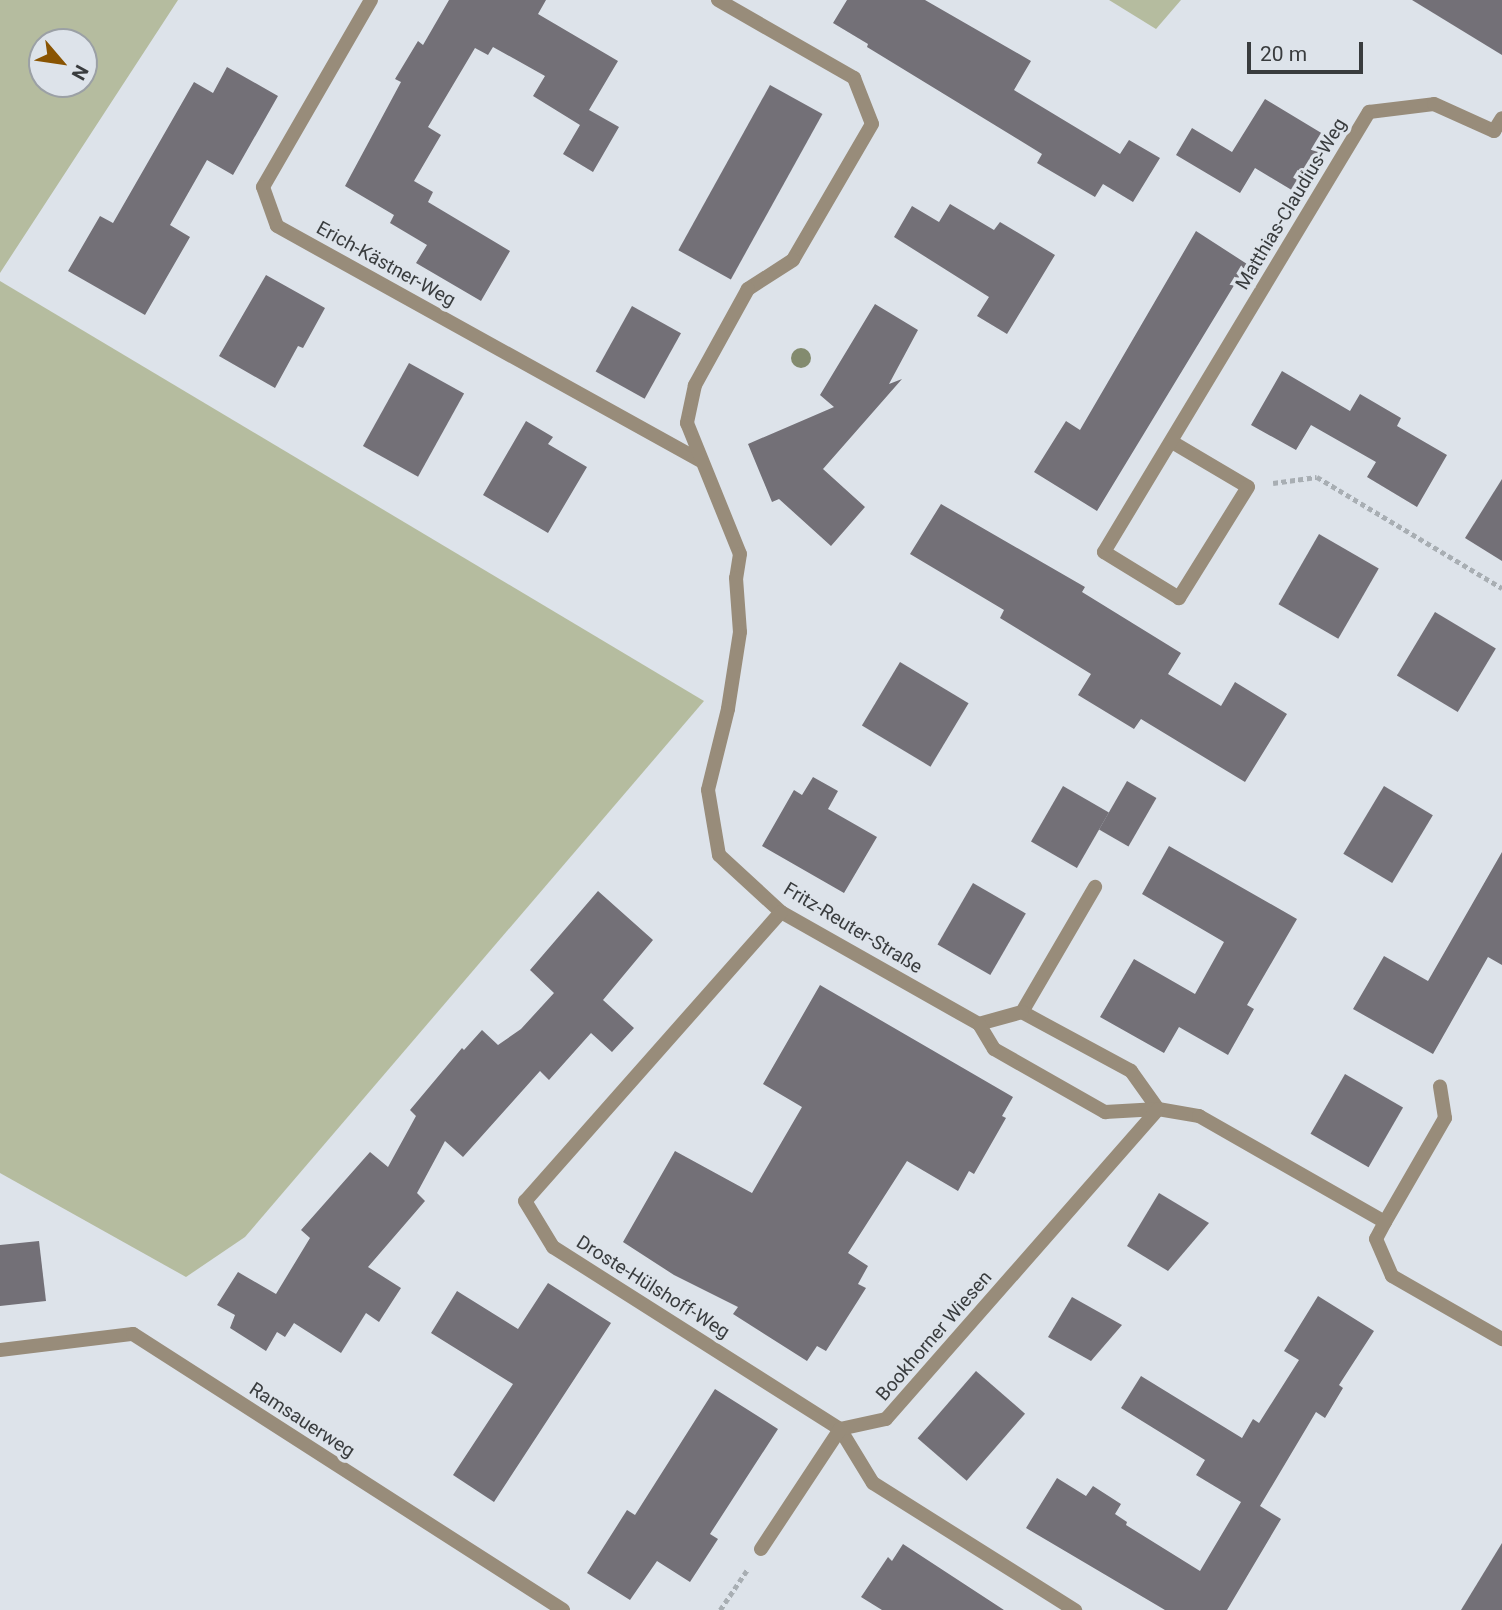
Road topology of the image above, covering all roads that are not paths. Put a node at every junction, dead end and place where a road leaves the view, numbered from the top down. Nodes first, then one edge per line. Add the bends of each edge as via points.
1 (371, 0) edge
2 (718, 0) edge
3 (1502, 118) edge
4 (1172, 442) junction
5 (700, 460) junction
6 (1095, 887) dead end
7 (781, 912) junction
8 (1022, 1012) junction
9 (979, 1024) junction
10 (1440, 1086) dead end
11 (1158, 1109) junction
12 (1385, 1222) junction
13 (1502, 1339) edge
14 (0, 1350) edge
15 (840, 1429) junction
16 (761, 1549) road end
17 (564, 1610) edge
18 (1075, 1610) edge

1 - 5 street, Erich-Kästner-Weg via 263,187 277,226
2 - 5 street, Fritz-Reuter-Straße via 854,78 872,124 793,260 748,289 695,385 687,423
3 - 4 street, Matthias-Claudius-Weg via 1494,131 1434,104 1369,112
4 - 4 street, Matthias-Claudius-Weg via 1104,552 1179,598 1248,487
5 - 7 street, Fritz-Reuter-Straße via 740,554 736,578 740,632 728,709 708,790 719,855
6 - 8 street
7 - 9 street, Fritz-Reuter-Straße
7 - 15 street, Droste-Hülshoff-Weg via 525,1201 553,1247
8 - 9 street
8 - 11 street via 1131,1071
9 - 11 street, Fritz-Reuter-Straße via 994,1049 1105,1112
10 - 12 street via 1445,1118
11 - 12 street, Fritz-Reuter-Straße via 1199,1116
11 - 15 street, Bookhorner Wiesen via 886,1419
12 - 13 street via 1376,1239 1392,1276
14 - 17 street, Ramsauerweg via 133,1335
15 - 16 street
15 - 18 street via 873,1483

